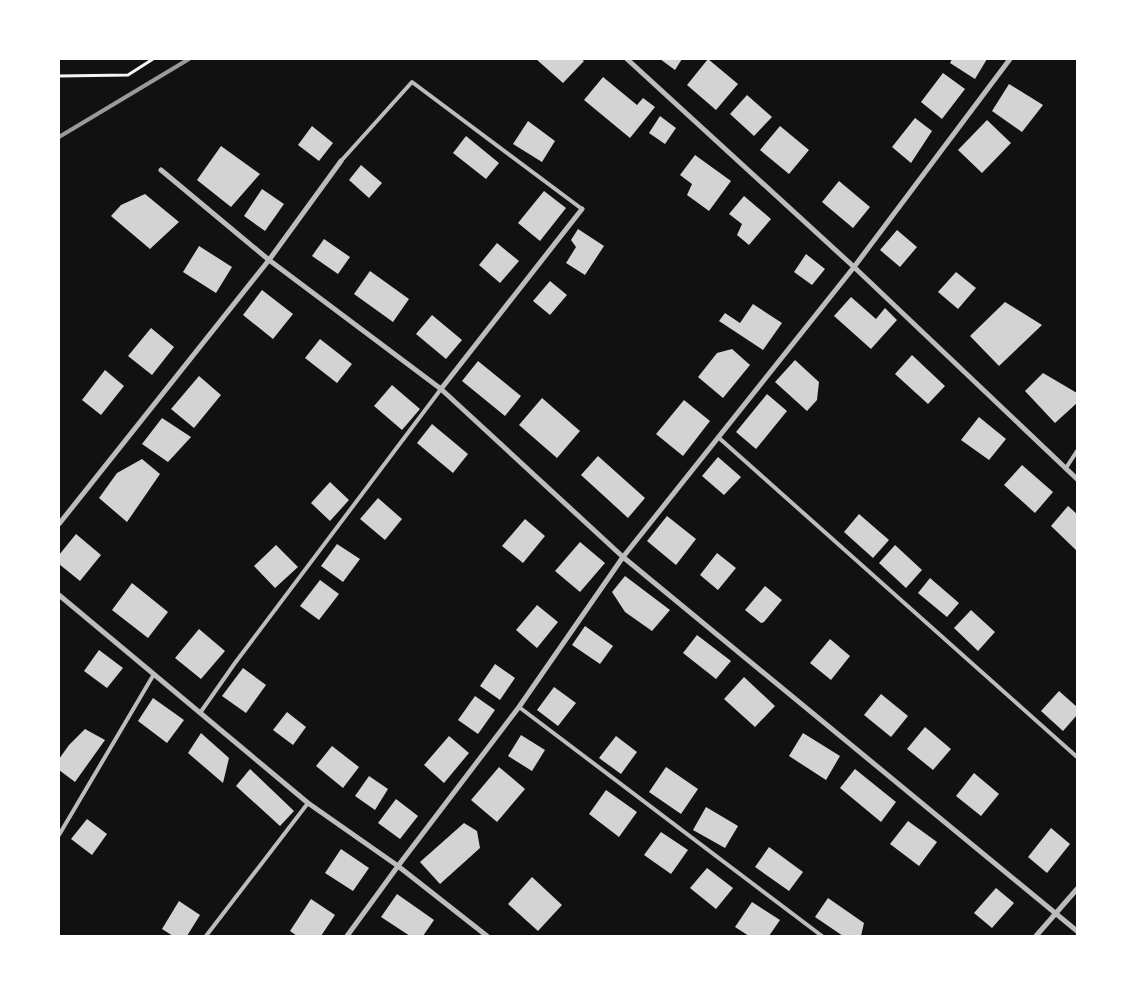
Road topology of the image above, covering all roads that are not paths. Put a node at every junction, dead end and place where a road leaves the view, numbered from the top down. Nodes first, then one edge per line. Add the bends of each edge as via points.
1 (627, 59) edge
2 (1010, 59) edge
3 (341, 161) joint
4 (161, 170) dead end
5 (582, 209) joint
6 (269, 260) junction
7 (854, 267) junction
8 (441, 389) junction
9 (718, 438) junction
10 (1077, 451) edge
11 (1066, 468) junction
12 (1077, 479) edge
13 (59, 524) edge
14 (623, 557) junction
15 (59, 595) edge
16 (154, 674) junction
17 (519, 707) junction
18 (200, 713) junction
19 (1077, 757) edge
20 (308, 803) junction
21 (59, 835) edge
22 (398, 866) junction
23 (1077, 889) edge
24 (1056, 914) junction
25 (1077, 931) edge
26 (206, 936) edge
27 (347, 936) edge
28 (487, 936) edge
29 (822, 936) edge
30 (1036, 936) edge

1 - 7 street
2 - 7 street
3 - 5 lane via 412,82
3 - 6 street
4 - 6 street
5 - 8 street
6 - 8 street
6 - 13 street
7 - 9 street
7 - 11 street
8 - 14 street
8 - 18 lane
9 - 14 street
9 - 19 lane
10 - 11 lane
11 - 12 street
14 - 17 street
14 - 24 street
15 - 16 street
16 - 18 street
16 - 21 lane
17 - 22 street
17 - 29 lane
18 - 20 street
20 - 22 street
20 - 26 lane
22 - 27 street
22 - 28 street
23 - 24 street
24 - 25 street
24 - 30 street

